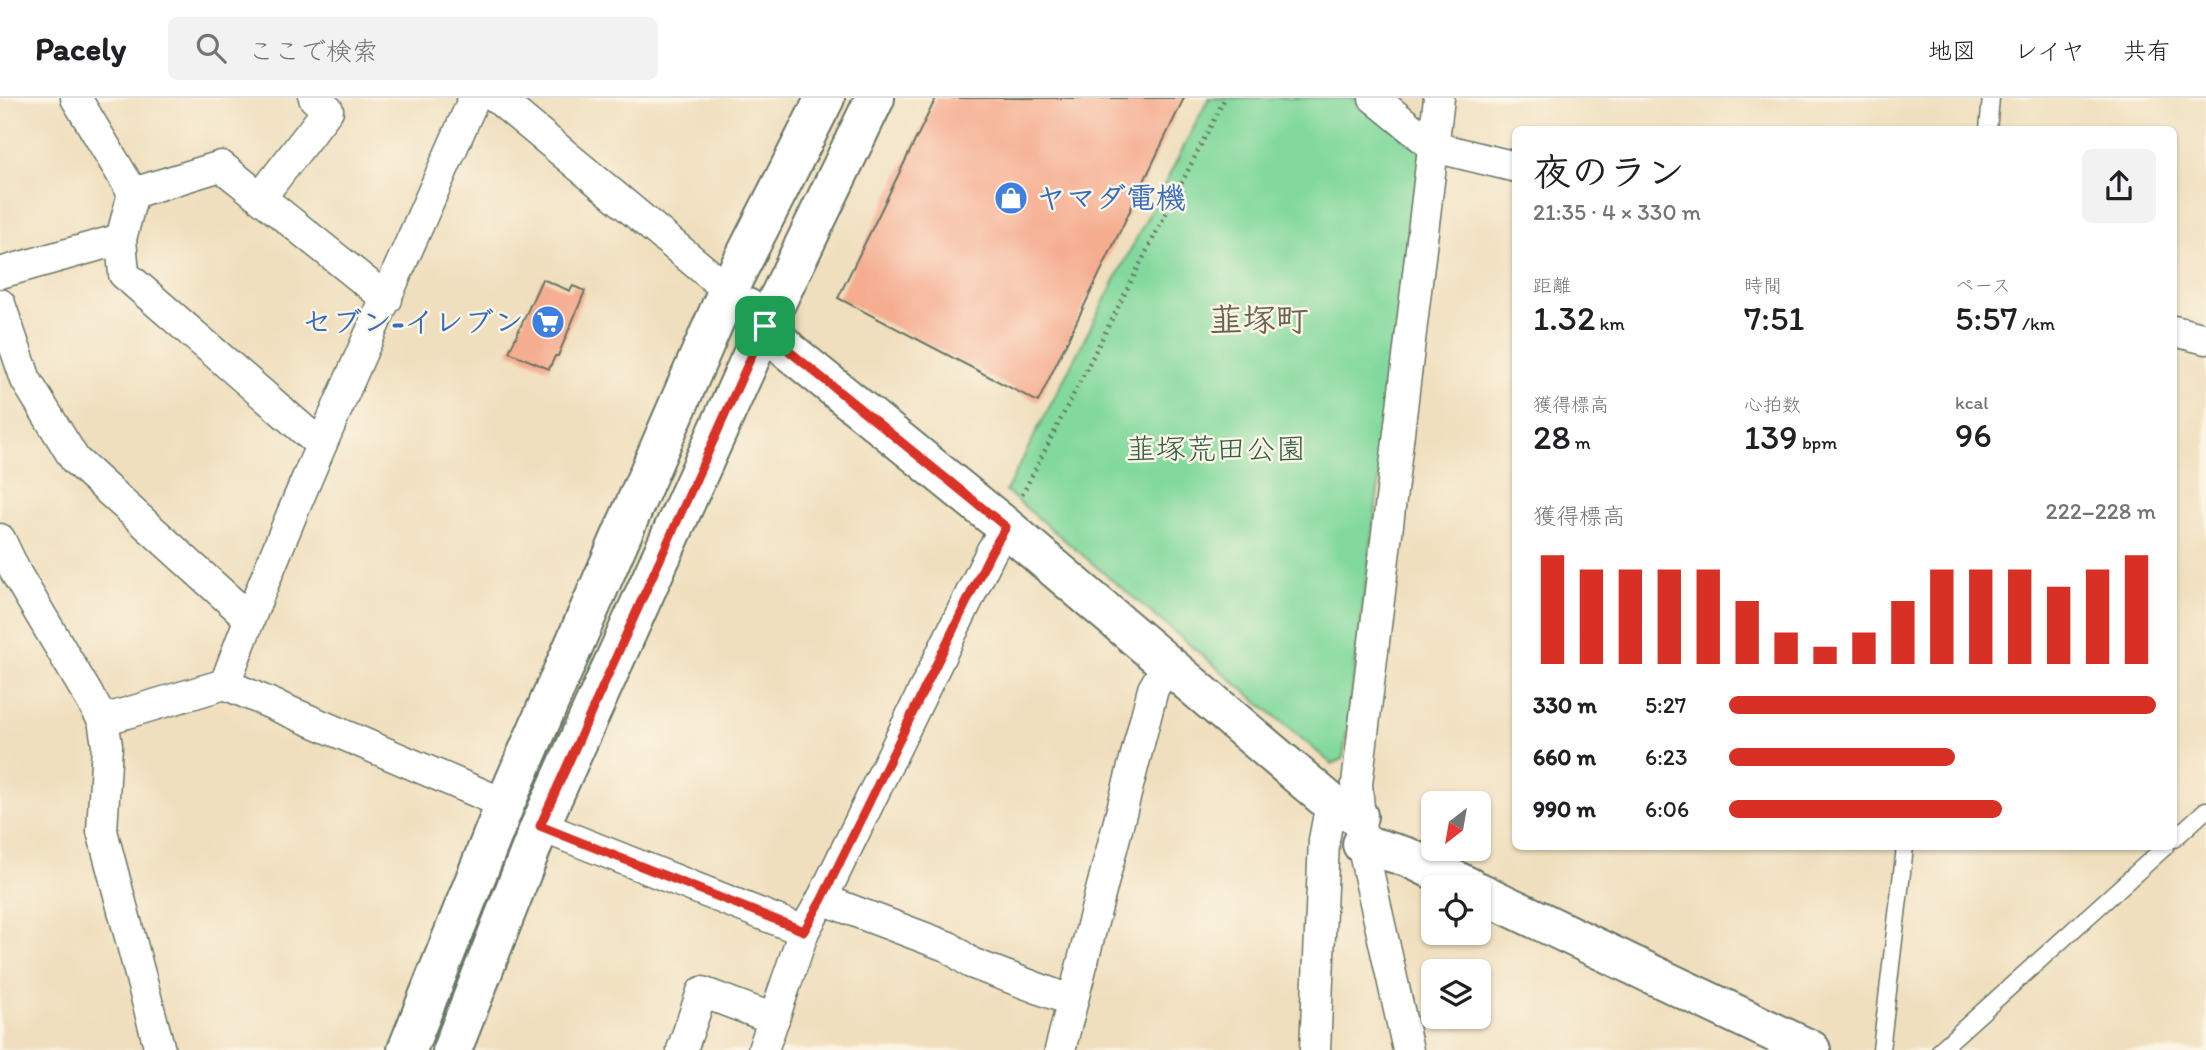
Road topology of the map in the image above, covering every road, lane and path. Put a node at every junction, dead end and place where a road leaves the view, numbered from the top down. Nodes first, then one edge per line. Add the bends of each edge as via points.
1 (76, 98) edge
2 (313, 98) edge
3 (474, 98) edge
4 (497, 98) edge
5 (825, 98) edge
6 (875, 98) edge
7 (1224, 98) edge
8 (1374, 98) edge
9 (1439, 98) edge
10 (1991, 98) edge
11 (1988, 126) edge
12 (1434, 147) junction
13 (1512, 166) edge
14 (133, 193) junction
15 (261, 197) junction
16 (121, 239) junction
17 (0, 273) edge
18 (728, 290) junction
19 (387, 299) junction
20 (0, 304) edge
21 (765, 326) junction
22 (2177, 332) edge
23 (2206, 339) edge
24 (321, 445) junction
25 (1006, 527) junction
26 (0, 539) edge
27 (9, 578) edge
28 (249, 618) junction
29 (1167, 665) junction
30 (225, 684) junction
31 (103, 720) junction
32 (505, 804) junction
33 (2206, 810) edge
34 (1351, 821) junction
35 (540, 826) junction
36 (2177, 836) edge
37 (1905, 850) edge
38 (2162, 850) edge
39 (1443, 875) edge
40 (1491, 898) edge
41 (822, 899) junction
42 (804, 931) junction
43 (1072, 1001) junction
44 (774, 1019) junction
45 (160, 1050) edge
46 (407, 1050) edge
47 (452, 1050) edge
48 (682, 1050) edge
49 (763, 1050) edge
50 (1060, 1050) edge
51 (1315, 1050) edge
52 (1408, 1050) edge
53 (1811, 1050) edge
54 (1881, 1050) edge
55 (1940, 1050) edge

1 - 14 street
2 - 15 street via 328,110
3 - 19 street
4 - 18 street
5 - 18 street
6 - 21 street
7 - 25 path
8 - 12 street
9 - 12 street
10 - 11 lane
12 - 13 street
12 - 34 street
14 - 15 street via 221,166
14 - 16 street
15 - 19 street
16 - 17 street
16 - 24 street via 124,274
18 - 21 street
18 - 32 street
19 - 24 street
20 - 28 street via 26,380 75,460
21 - 25 street via 789,351
21 - 35 street
22 - 23 street
24 - 28 street
25 - 29 street
25 - 41 street
26 - 27 street
27 - 31 street
28 - 30 street
29 - 34 street
29 - 43 street via 1153,689
30 - 31 street
30 - 32 street
31 - 45 street via 107,745 102,831
32 - 46 street
33 - 36 lane
34 - 39 street via 1407,858
34 - 51 street via 1324,840
34 - 52 street
35 - 42 street
35 - 47 street
37 - 54 lane
38 - 55 lane
40 - 53 street
41 - 42 street
41 - 43 street via 949,947 971,963
42 - 44 street
43 - 50 street
44 - 48 street via 702,992
44 - 49 street

